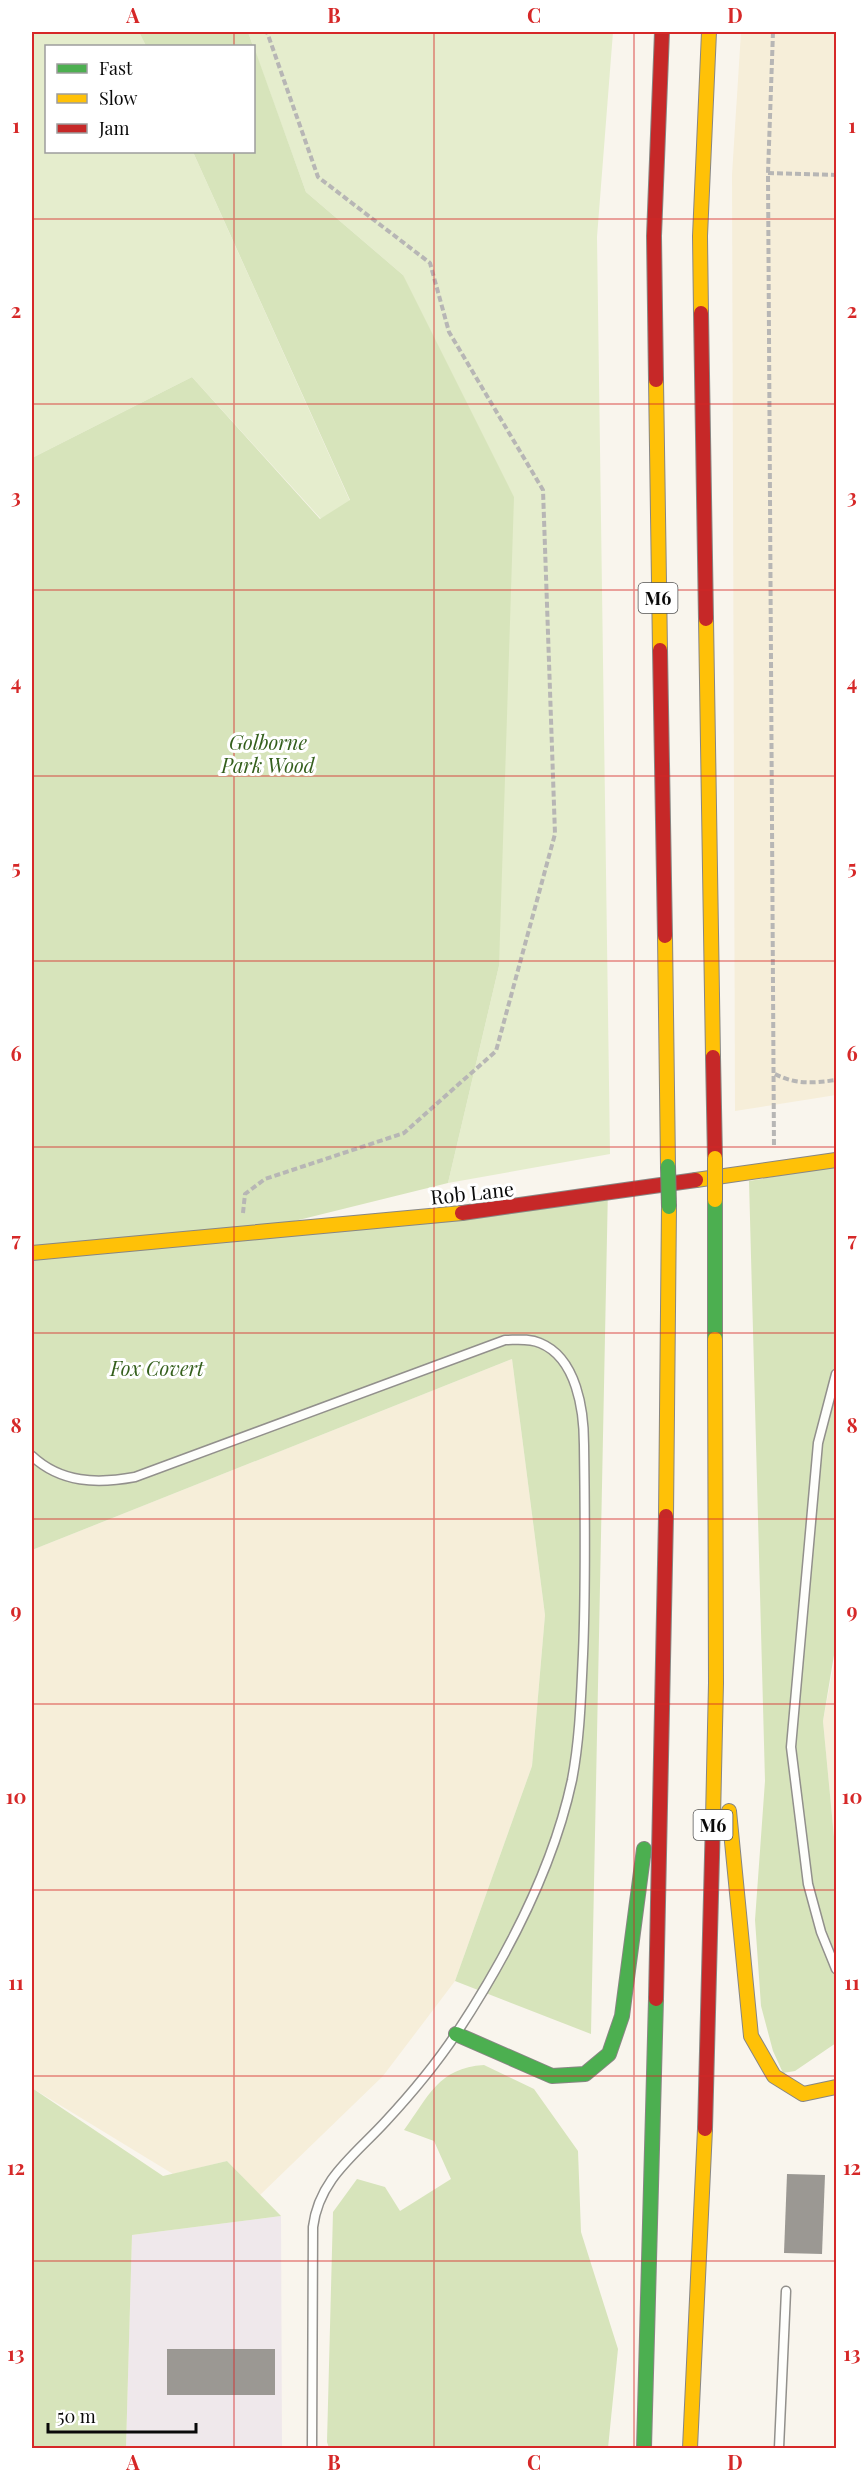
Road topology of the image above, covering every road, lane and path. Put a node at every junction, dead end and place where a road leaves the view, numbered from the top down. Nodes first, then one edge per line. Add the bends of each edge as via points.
1 (267, 32) edge
2 (662, 32) edge
3 (709, 32) edge
4 (773, 32) edge
5 (768, 173) junction
6 (837, 175) edge
7 (775, 1074) junction
8 (837, 1080) edge
9 (837, 1160) edge
10 (774, 1170) junction
11 (243, 1234) junction
12 (32, 1253) edge
13 (837, 1374) edge
14 (32, 1456) edge
15 (716, 1683) junction
16 (664, 1686) junction
17 (837, 1969) edge
18 (456, 2034) junction
19 (837, 2087) edge
20 (786, 2291) dead end
21 (312, 2448) edge
22 (644, 2448) edge
23 (690, 2448) edge
24 (779, 2448) edge

1 - 11 path via 318,177 430,263 449,332 543,490 555,834 496,1051 404,1133 265,1179 245,1194
2 - 16 main road, M6, bridge via 654,236 669,1207
3 - 15 main road, M6, bridge via 700,236 715,1158
4 - 5 path
5 - 6 path
5 - 7 path
7 - 8 path via 808,1084
7 - 10 path
9 - 10 main road, Rob Lane
10 - 11 main road, Rob Lane via 487,1210
11 - 12 main road, Rob Lane
13 - 17 lane via 818,1443 790,1747 808,1884 821,1932
14 - 18 lane via 44,1468 66,1477 92,1482 135,1477 505,1340 540,1343 554,1352 569,1372 584,1422 586,1576 580,1731 557,1834 535,1889 498,1964
15 - 19 main road via 752,2036 774,2076 803,2094
15 - 23 main road, M6 via 704,2150
16 - 18 main road via 622,2016 609,2054 585,2074 552,2076
16 - 22 main road, M6
18 - 21 lane via 386,2121 328,2181 315,2209
20 - 24 lane

